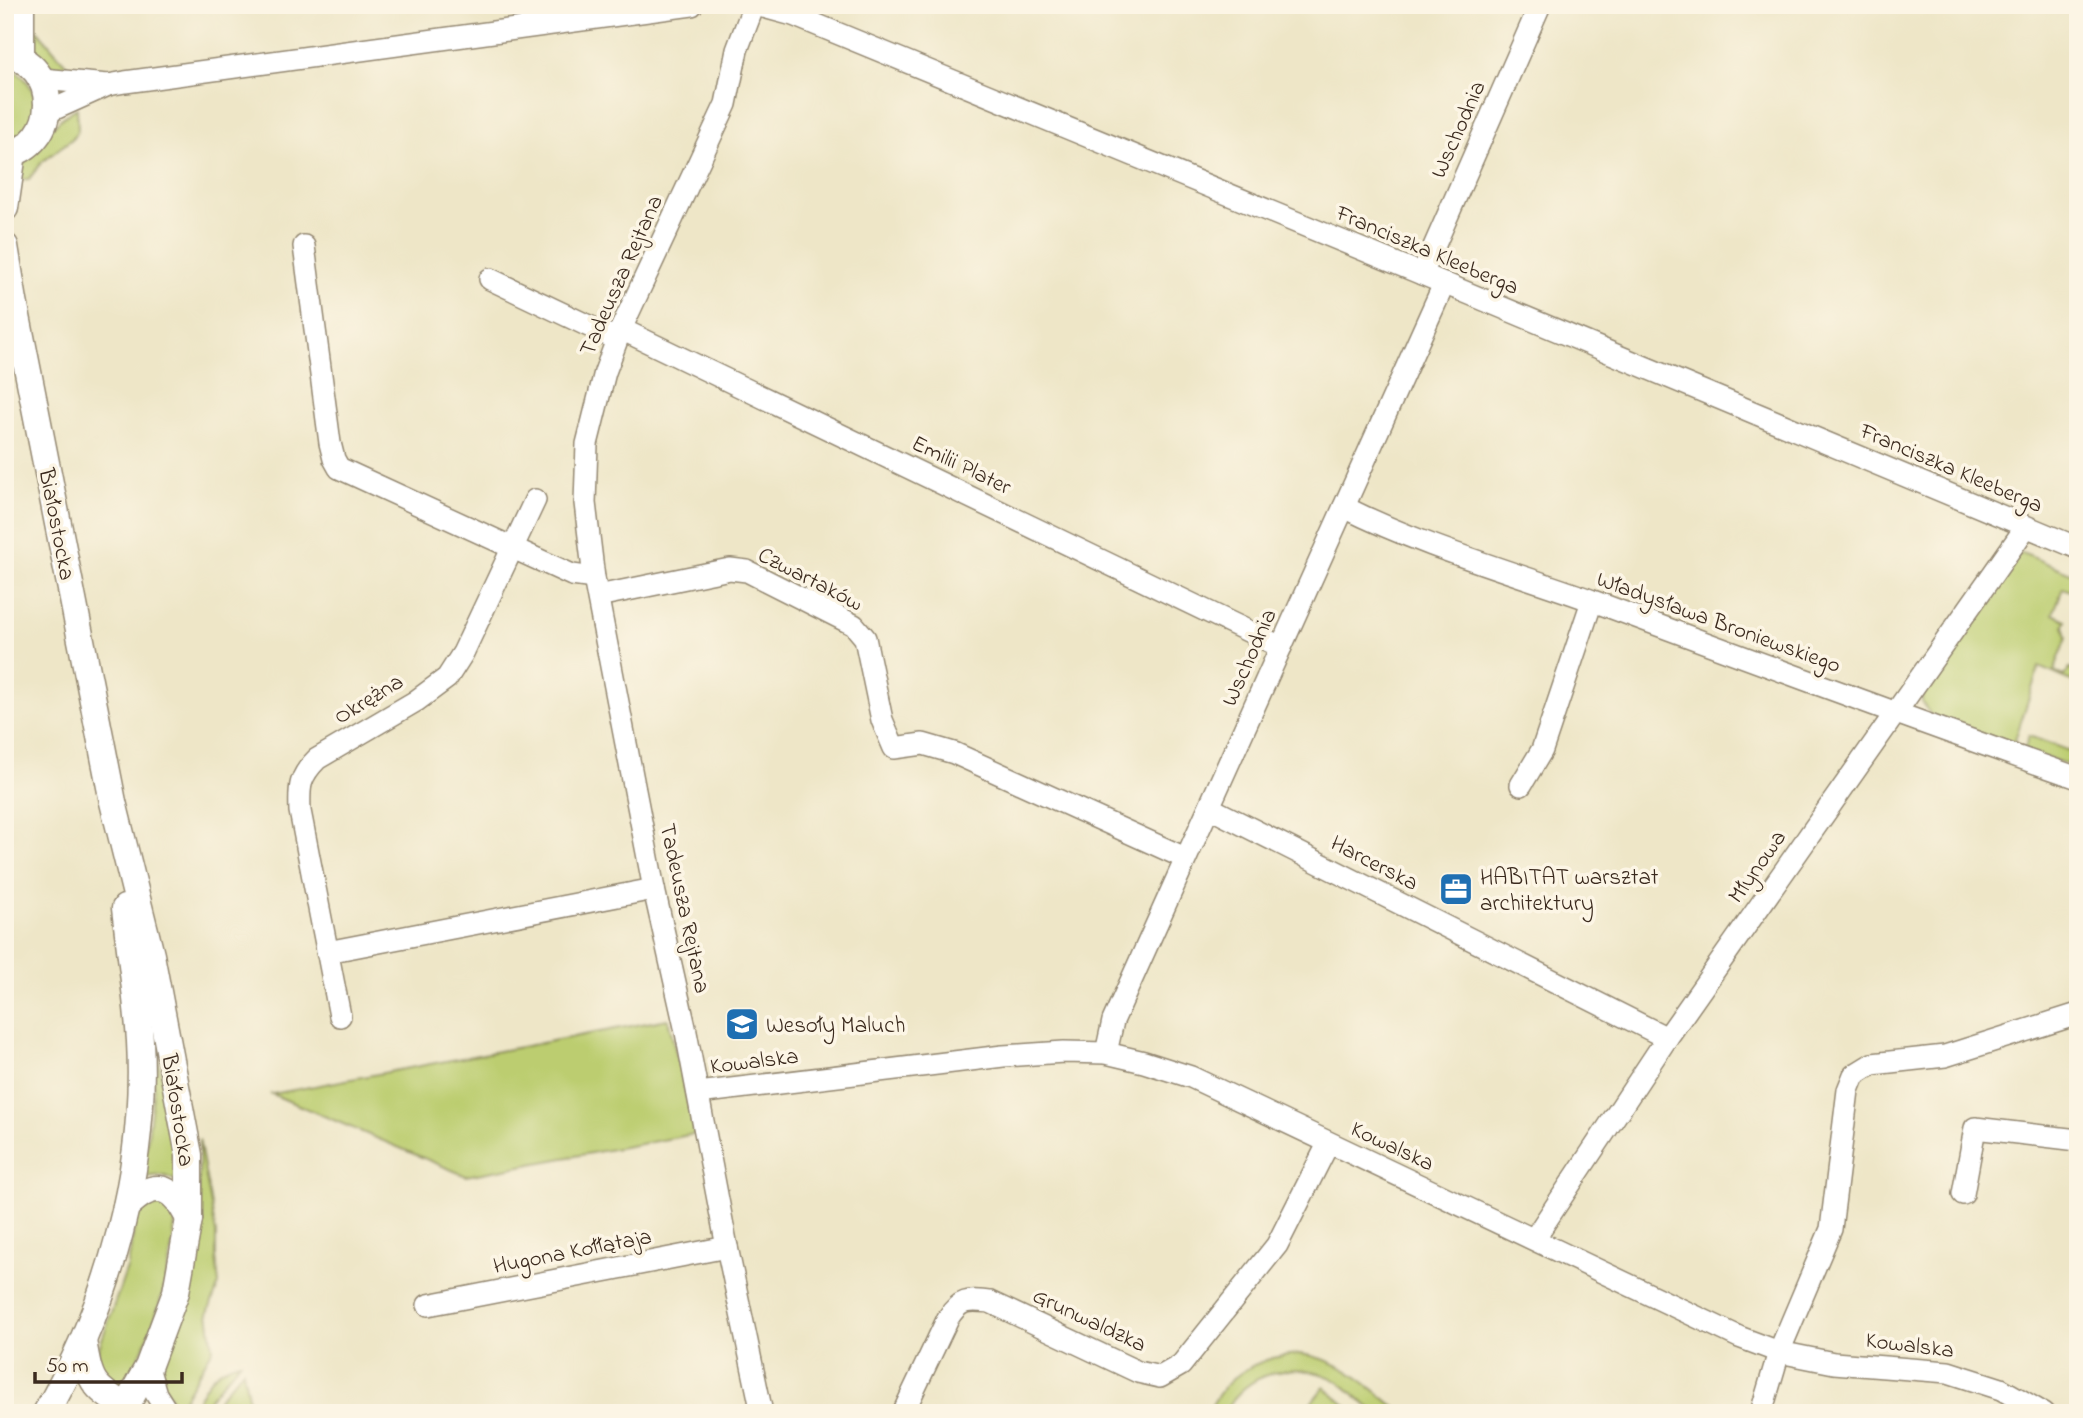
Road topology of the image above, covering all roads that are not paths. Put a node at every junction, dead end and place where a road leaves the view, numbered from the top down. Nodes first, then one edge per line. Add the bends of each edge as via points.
1 (21, 5) edge
2 (692, 5) edge
3 (755, 5) edge
4 (1539, 5) edge
5 (13, 56) edge
6 (42, 79) junction
7 (108, 85) junction
8 (48, 113) junction
9 (9, 154) edge
10 (5, 208) edge
11 (5, 246) edge
12 (304, 246) dead end
13 (1422, 274) junction
14 (490, 279) dead end
15 (1444, 284) junction
16 (618, 334) junction
17 (535, 500) dead end
18 (1345, 507) junction
19 (2026, 527) junction
20 (2078, 548) edge
21 (513, 550) junction
22 (596, 587) junction
23 (1591, 601) junction
24 (1281, 647) junction
25 (1894, 714) junction
26 (2078, 778) edge
27 (1521, 785) dead end
28 (113, 802) junction
29 (1210, 808) junction
30 (1185, 858) junction
31 (654, 889) junction
32 (327, 952) junction
33 (2078, 1014) edge
34 (340, 1016) dead end
35 (1668, 1038) junction
36 (1106, 1053) junction
37 (698, 1093) junction
38 (2078, 1140) edge
39 (1328, 1144) junction
40 (1963, 1194) dead end
41 (125, 1207) junction
42 (188, 1219) junction
43 (1534, 1239) junction
44 (727, 1247) junction
45 (428, 1305) dead end
46 (83, 1341) junction
47 (1779, 1352) junction
48 (148, 1367) junction
49 (129, 1411) edge
50 (46, 1413) edge
51 (168, 1413) edge
52 (762, 1413) edge
53 (903, 1413) edge
54 (1761, 1413) edge
55 (2043, 1413) edge

1 - 5 main road
2 - 7 street
3 - 13 street, Franciszka Kleeberga via 793,15
3 - 16 street, Tadeusza Rejtana via 737,50 726,104
4 - 13 street, Wschodnia
5 - 6 main road via 33,67
6 - 7 street
6 - 8 main road
7 - 8 street
8 - 9 main road via 36,138
9 - 10 main road
11 - 28 main road, Białostocka
12 - 21 street via 330,443 340,468
13 - 15 street, Franciszka Kleeberga
14 - 16 street, Emilii Plater
15 - 18 street, Wschodnia
15 - 19 street, Franciszka Kleeberga
16 - 22 street, Tadeusza Rejtana via 587,444 584,503
16 - 24 street, Emilii Plater
17 - 21 street, Okrężna
18 - 23 street, Władysława Broniewskiego via 1378,524
18 - 24 street, Wschodnia
19 - 20 street, Franciszka Kleeberga
19 - 25 street, Młynowa
21 - 22 street
21 - 32 street, Okrężna via 447,678 306,770 299,788 300,811
22 - 30 street, Czwartaków via 730,569 747,572 854,625 865,638 882,720 894,748 923,744 954,752
22 - 31 street, Tadeusza Rejtana
23 - 25 street, Władysława Broniewskiego
23 - 27 street via 1542,751
24 - 29 street, Wschodnia
25 - 26 street, Władysława Broniewskiego
25 - 35 street, Młynowa
28 - 41 main road, Białostocka via 140,1041 138,1114
28 - 42 main road, Białostocka via 151,955 186,1129
29 - 30 street, Wschodnia
29 - 35 street, Harcerska
30 - 36 street, Wschodnia via 1113,1021
31 - 32 street
31 - 37 street, Tadeusza Rejtana
32 - 34 street, Okrężna
33 - 47 street via 1945,1056 1872,1064 1854,1075 1848,1090 1831,1229
35 - 43 street, Młynowa
36 - 37 street, Kowalska via 1003,1056
36 - 39 street, Kowalska via 1191,1077
37 - 44 street, Tadeusza Rejtana
38 - 40 street via 1975,1128
39 - 43 street, Kowalska
39 - 53 street, Grunwaldzka via 1277,1245 1181,1365 1160,1377 1138,1372 990,1302 969,1300 956,1306 948,1318
41 - 42 main road via 137,1196 160,1189 176,1197
41 - 46 main road, Białostocka via 109,1274
42 - 48 main road, Białostocka via 176,1292
43 - 47 street, Kowalska
44 - 45 street, Hugona Kołłątaja
44 - 52 street, Tadeusza Rejtana
46 - 49 main road via 97,1387
46 - 50 main road, Białostocka
47 - 54 street
47 - 55 street, Kowalska via 1834,1363 1948,1372 2001,1389
48 - 49 main road, Białostocka
48 - 51 street

